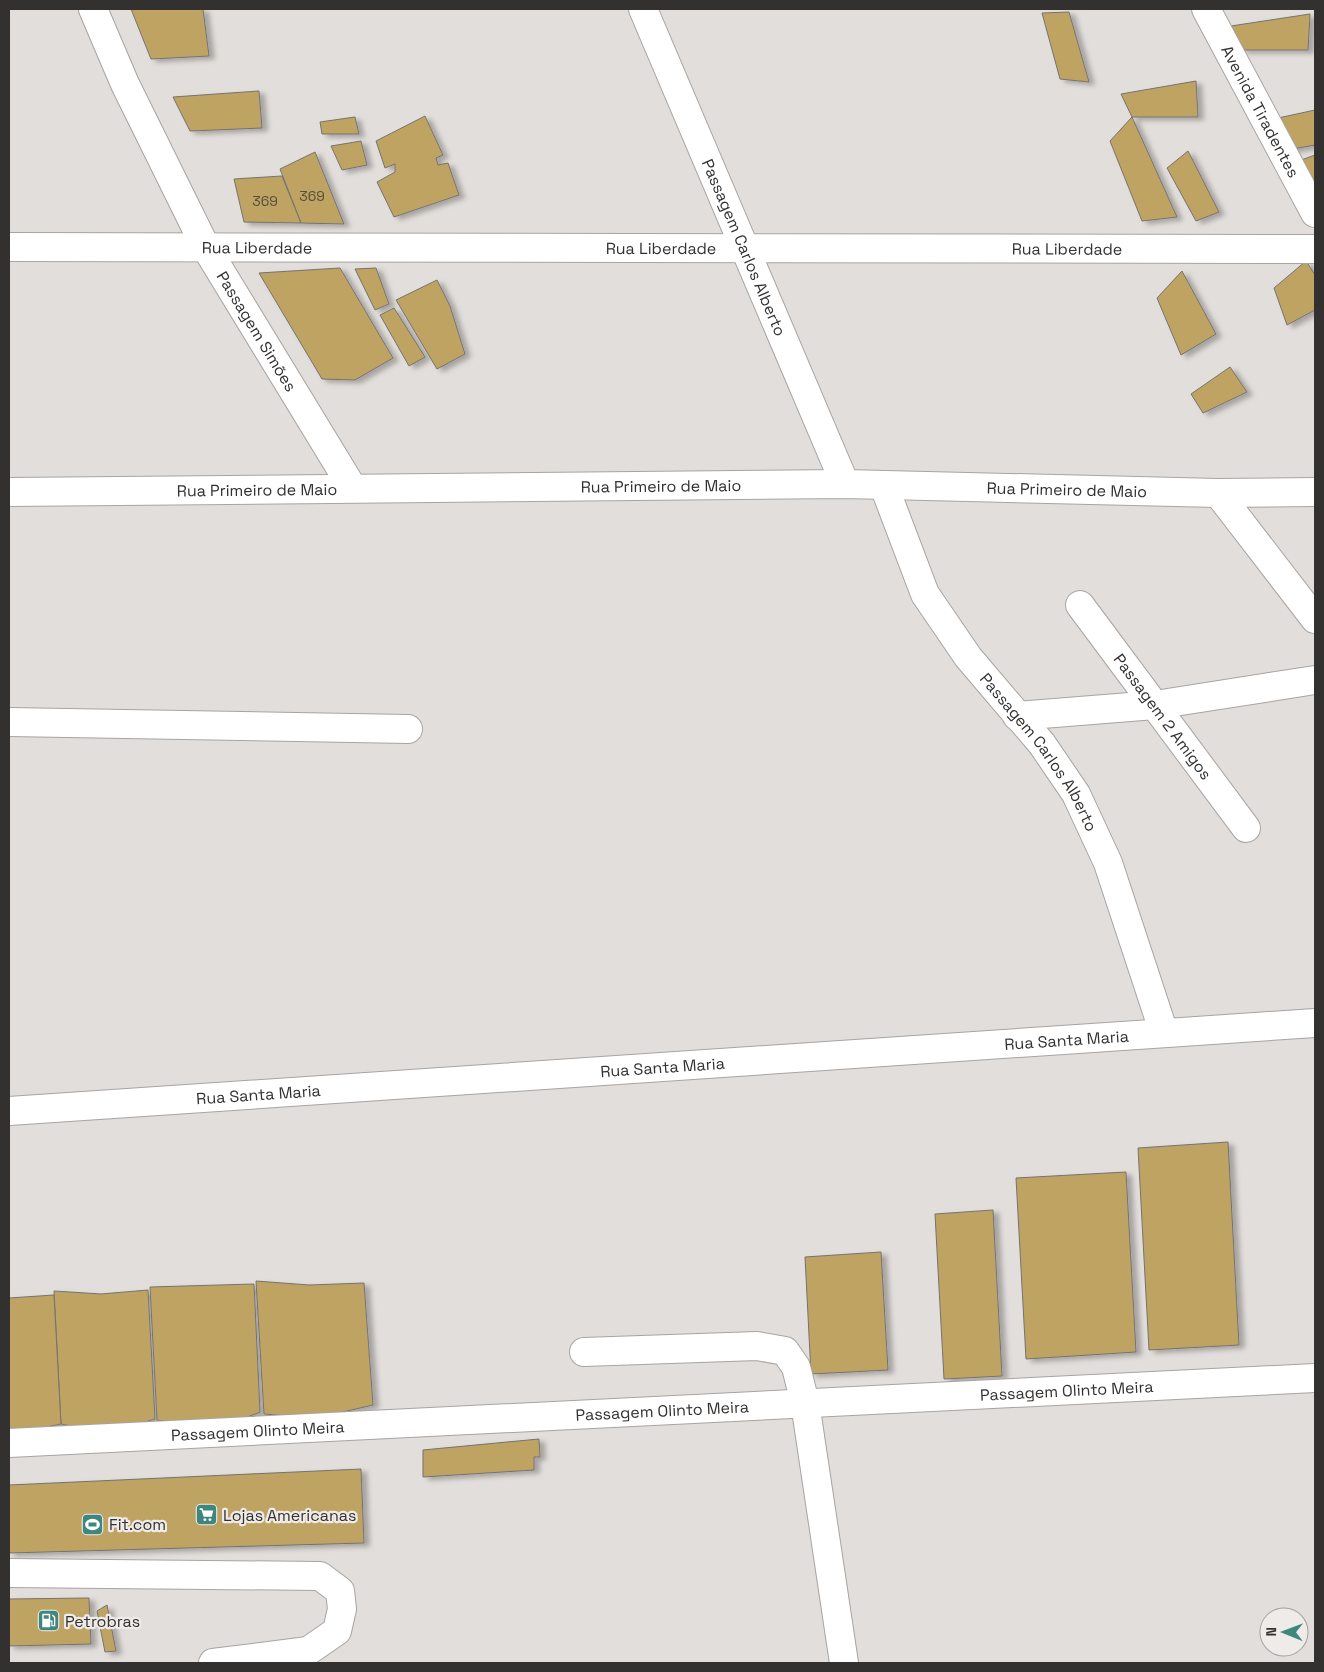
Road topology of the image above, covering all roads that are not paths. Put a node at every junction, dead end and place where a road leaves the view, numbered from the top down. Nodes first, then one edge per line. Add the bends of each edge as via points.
1 (93, 9) edge
2 (643, 9) edge
3 (1206, 9) edge
4 (1315, 213) edge
5 (205, 246) junction
6 (9, 247) edge
7 (745, 249) junction
8 (1315, 249) edge
9 (846, 484) junction
10 (884, 486) junction
11 (352, 488) junction
12 (9, 492) edge
13 (1218, 492) junction
14 (1315, 492) edge
15 (1080, 605) dead end
16 (1315, 619) edge
17 (1315, 680) edge
18 (1155, 705) junction
19 (1017, 716) junction
20 (9, 722) edge
21 (408, 729) dead end
22 (1246, 828) dead end
23 (1315, 1024) edge
24 (1164, 1033) junction
25 (9, 1111) edge
26 (584, 1352) dead end
27 (1315, 1378) edge
28 (805, 1403) junction
29 (9, 1443) edge
30 (9, 1573) edge
31 (213, 1663) edge
32 (844, 1663) edge

1 - 5 street, Passagem Simões via 125,84
2 - 7 street, Passagem Carlos Alberto
3 - 4 street, Avenida Tiradentes
5 - 6 street, Rua Liberdade
5 - 7 street, Rua Liberdade
5 - 11 street, Passagem Simões
7 - 8 street, Rua Liberdade
7 - 9 street, Passagem Carlos Alberto
9 - 10 street, Rua Primeiro de Maio
9 - 11 street, Rua Primeiro de Maio
10 - 13 street, Rua Primeiro de Maio
10 - 19 street, Passagem Carlos Alberto via 925,594 968,657
11 - 12 street, Rua Primeiro de Maio
13 - 14 street, Rua Primeiro de Maio
13 - 16 street
15 - 18 street, Passagem 2 Amigos
17 - 18 street
18 - 19 street
18 - 22 street, Passagem 2 Amigos
19 - 24 street, Passagem Carlos Alberto via 1042,744 1080,803 1108,863
20 - 21 street
23 - 24 street, Rua Santa Maria
24 - 25 street, Rua Santa Maria
26 - 28 street via 757,1346 785,1351 796,1367
27 - 28 street, Passagem Olinto Meira
28 - 29 street, Passagem Olinto Meira
28 - 32 street
30 - 31 street via 320,1576 340,1591 342,1609 337,1631 308,1650

